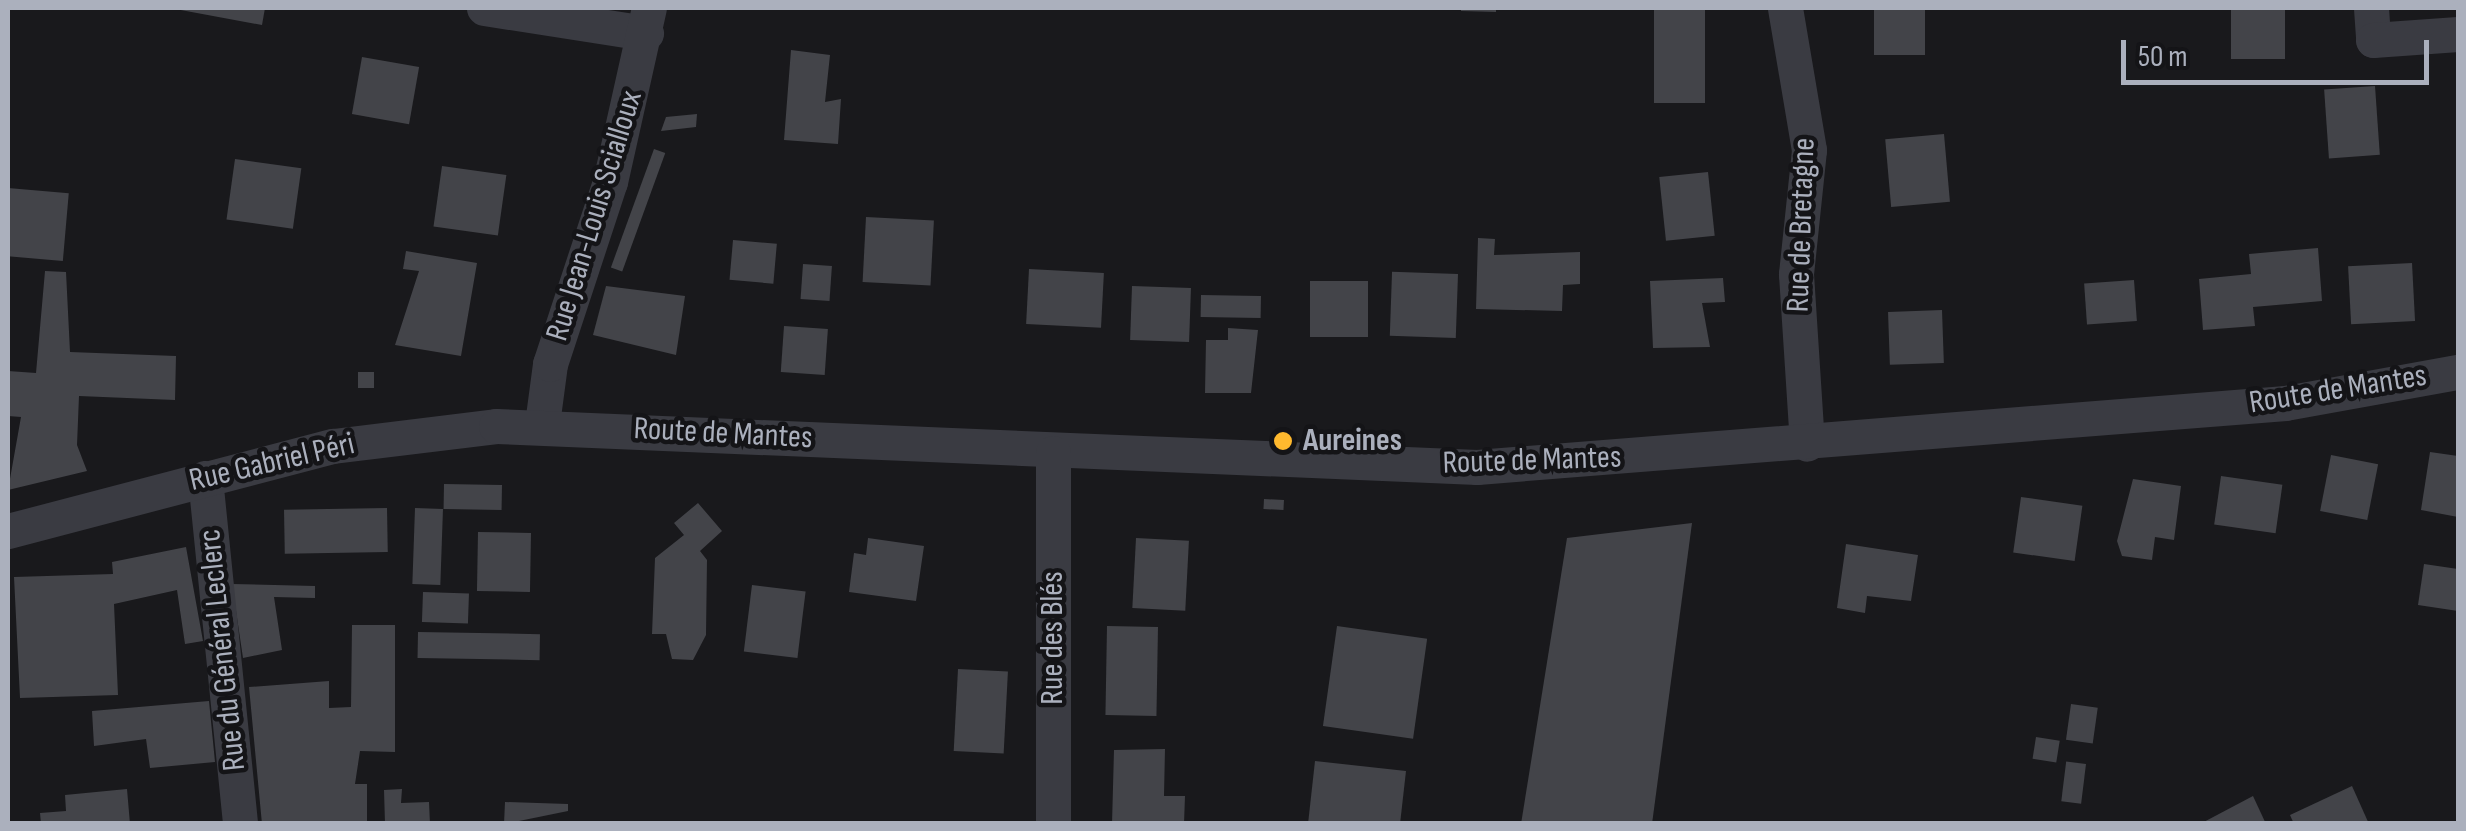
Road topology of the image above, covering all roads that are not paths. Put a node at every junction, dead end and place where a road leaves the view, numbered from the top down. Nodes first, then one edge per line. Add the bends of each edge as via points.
1 (484, 8) edge
2 (1786, 8) edge
3 (2371, 8) edge
4 (648, 20) edge
5 (2458, 34) edge
6 (2458, 372) edge
7 (542, 424) junction
8 (1807, 444) junction
9 (1053, 453) junction
10 (205, 478) junction
11 (8, 531) edge
12 (240, 824) edge
13 (1053, 824) edge

1 - 4 street
2 - 8 street, Rue de Bretagne via 1810,150 1796,274
3 - 5 street via 2373,40
4 - 7 street, Rue Jean-Louis Scialloux via 610,182 550,364
6 - 8 street, Route de Mantes via 2285,403
7 - 9 street, Route de Mantes
7 - 10 street, Rue Gabriel Péri via 333,446
8 - 9 street, Route de Mantes via 1477,467
9 - 13 street, Rue des Blés
10 - 11 street, Rue Gabriel Péri
10 - 12 street, Rue du Général Leclerc

